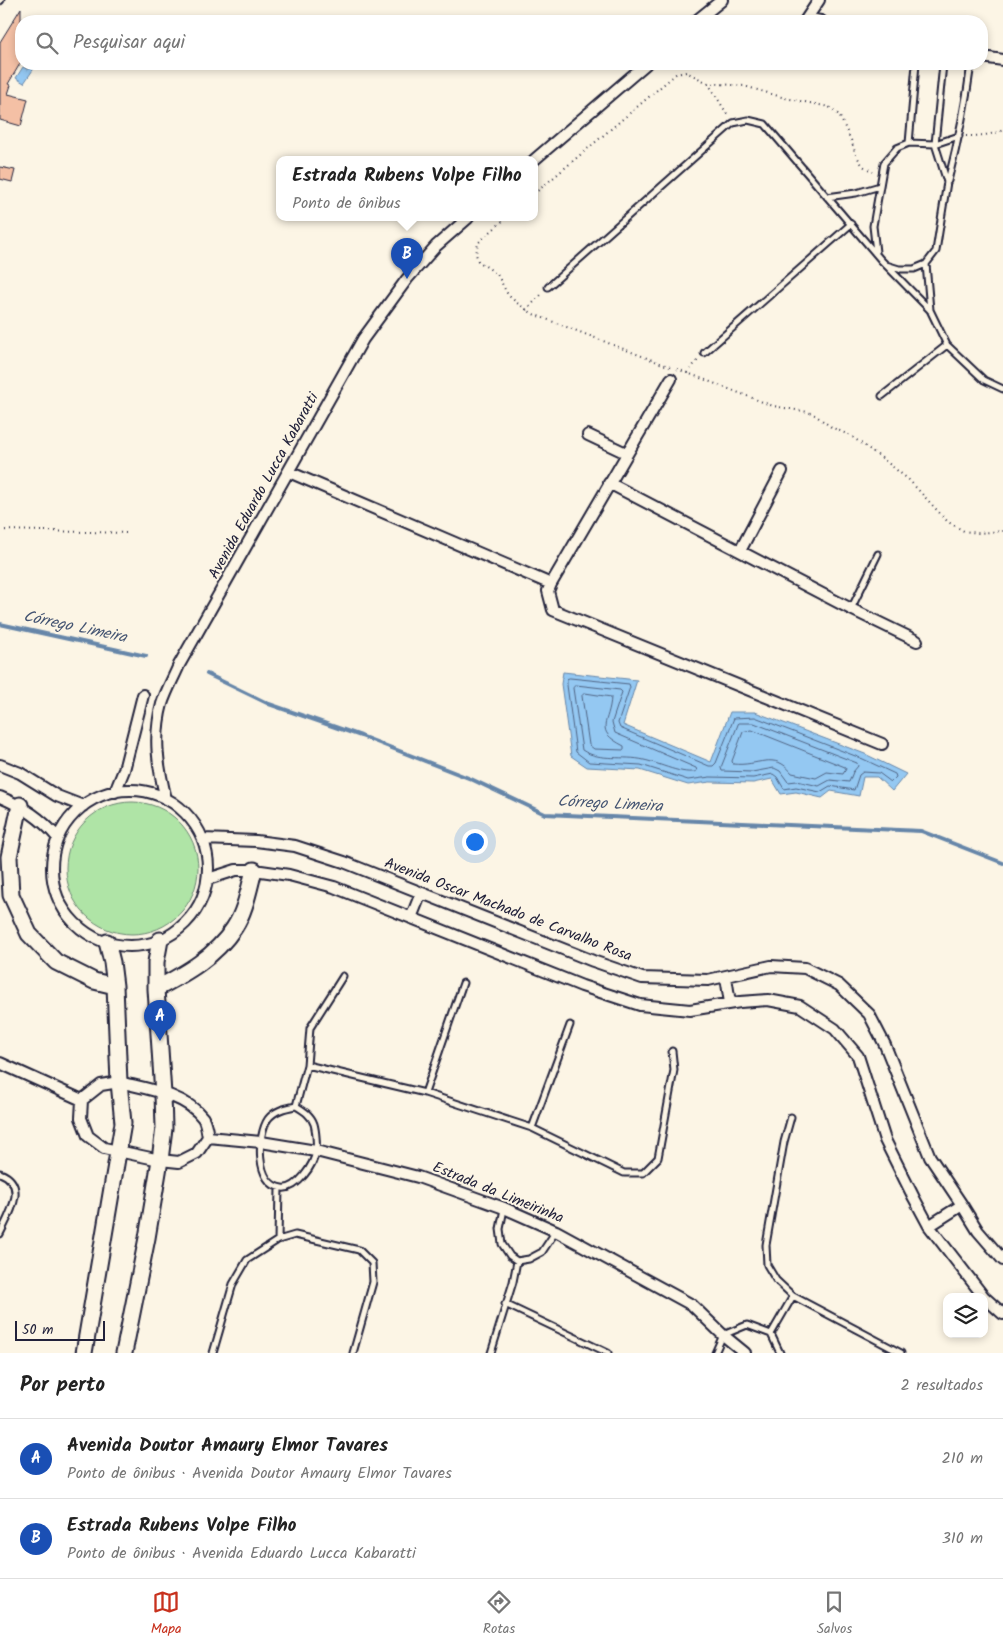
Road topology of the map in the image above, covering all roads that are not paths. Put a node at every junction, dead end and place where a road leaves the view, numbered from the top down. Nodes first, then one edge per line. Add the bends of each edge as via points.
1 (722, 0) edge
2 (819, 0) edge
3 (703, 15) edge
4 (810, 15) edge
5 (988, 58) edge
6 (1003, 60) edge
7 (639, 70) edge
8 (915, 70) edge
9 (942, 70) edge
10 (971, 70) edge
11 (959, 136) junction
12 (909, 143) junction
13 (935, 144) junction
14 (538, 157) edge
15 (947, 182) junction
16 (880, 186) junction
17 (827, 196) junction
18 (465, 221) edge
19 (851, 224) junction
20 (876, 253) junction
21 (926, 264) junction
22 (886, 265) junction
23 (548, 287) road end
24 (930, 310) junction
25 (948, 344) junction
26 (704, 352) road end
27 (671, 379) dead end
28 (1003, 389) edge
29 (882, 396) dead end
30 (588, 435) dead end
31 (626, 453) junction
32 (782, 471) dead end
33 (289, 472) junction
34 (609, 482) junction
35 (740, 551) junction
36 (878, 554) dead end
37 (551, 584) junction
38 (851, 609) junction
39 (917, 641) dead end
40 (143, 695) dead end
41 (882, 744) dead end
42 (0, 766) edge
43 (115, 792) junction
44 (0, 797) edge
45 (166, 799) junction
46 (20, 805) junction
47 (83, 806) junction
48 (58, 838) junction
49 (202, 839) junction
50 (254, 870) junction
51 (208, 879) junction
52 (421, 893) junction
53 (411, 918) junction
54 (160, 940) junction
55 (107, 942) junction
56 (343, 976) dead end
57 (726, 977) junction
58 (463, 983) dead end
59 (115, 986) junction
60 (156, 989) junction
61 (730, 1003) junction
62 (570, 1025) dead end
63 (672, 1051) dead end
64 (0, 1063) edge
65 (307, 1065) junction
66 (119, 1082) junction
67 (425, 1093) junction
68 (164, 1094) junction
69 (82, 1100) junction
70 (296, 1106) junction
71 (791, 1117) dead end
72 (532, 1128) junction
73 (208, 1137) junction
74 (261, 1142) junction
75 (119, 1150) junction
76 (316, 1151) junction
77 (160, 1160) junction
78 (0, 1173) edge
79 (280, 1188) junction
80 (962, 1205) junction
81 (504, 1208) junction
82 (929, 1226) junction
83 (556, 1231) junction
84 (0, 1234) edge
85 (278, 1240) junction
86 (1003, 1260) edge
87 (517, 1261) junction
88 (981, 1293) edge
89 (793, 1296) junction
90 (988, 1301) edge
91 (505, 1304) junction
92 (1003, 1314) edge
93 (771, 1334) junction
94 (723, 1336) junction
95 (84, 1353) edge
96 (124, 1353) edge
97 (213, 1353) edge
98 (353, 1353) edge
99 (491, 1353) edge
100 (608, 1353) edge
101 (715, 1353) edge
102 (745, 1353) edge
103 (780, 1353) edge
104 (901, 1353) edge

1 - 3 street
2 - 4 street
5 - 6 street
7 - 14 street
8 - 12 lane
9 - 13 lane
10 - 11 lane
11 - 13 lane
11 - 15 lane
12 - 13 lane
12 - 16 lane via 897,148 884,163
13 - 15 lane
15 - 21 lane via 936,251
16 - 17 lane
16 - 20 lane via 873,226
17 - 19 lane
17 - 23 lane via 765,124 748,120 733,123
18 - 33 street, Avenida Eduardo Lucca Kabaratti via 436,246 408,278 363,339
19 - 20 lane
19 - 26 lane
20 - 22 lane
21 - 22 lane via 914,269
21 - 24 lane
22 - 24 lane
24 - 25 lane
25 - 28 lane via 984,380
25 - 29 lane
27 - 31 street
30 - 31 street
31 - 34 street
32 - 35 street
33 - 37 street
33 - 45 street, Avenida Eduardo Lucca Kabaratti via 179,665 162,704 156,741
34 - 35 street
34 - 37 street
35 - 38 street
36 - 38 lane
37 - 41 street via 548,591 553,610
38 - 39 street
40 - 43 street via 124,770
42 - 47 street
43 - 45 street via 140,791
43 - 47 street
44 - 46 street
45 - 49 street via 192,821
46 - 48 street via 46,823
46 - 59 street via 10,857 11,896 29,934 56,962 94,982
47 - 48 street via 68,821
48 - 55 street via 52,858 52,878 58,898 68,916 82,930
49 - 51 street via 208,858
49 - 52 street, Avenida Oscar Machado de Carvalho Rosa via 295,846
50 - 51 street via 236,870
50 - 53 street via 334,887
50 - 60 street via 248,896 235,927 212,955
51 - 54 street via 192,916 178,930
52 - 53 street
52 - 57 street, Avenida Oscar Machado de Carvalho Rosa via 642,978 708,980
53 - 61 street via 582,986 640,1005 690,1010
54 - 55 street via 140,946
54 - 60 street
55 - 59 street
56 - 65 lane via 310,1028
57 - 61 street
57 - 80 street, Avenida Oscar Machado de Carvalho Rosa via 771,966 804,968 839,985 863,1008 885,1046 930,1157
58 - 67 lane
59 - 66 street
60 - 68 street
61 - 82 street via 768,1000 800,1006 835,1029 858,1056 885,1140
62 - 72 lane
63 - 72 lane via 674,1070 658,1158 643,1173 624,1173
64 - 69 street
65 - 67 lane
65 - 70 lane
66 - 68 street
66 - 69 street via 101,1085
66 - 75 street via 123,1123
67 - 72 lane
68 - 73 street via 190,1105 204,1120
68 - 77 street
69 - 75 street via 81,1118 88,1136 104,1148
70 - 74 lane via 281,1109 268,1119
70 - 76 lane via 307,1112 314,1125
71 - 89 lane via 766,1245 767,1265 776,1280
73 - 74 street, Estrada da Limeirinha
73 - 77 street via 197,1152 179,1162
74 - 76 street, Estrada da Limeirinha
74 - 79 lane via 261,1169 268,1182
75 - 77 street
75 - 95 street
76 - 79 lane via 300,1180 288,1188
76 - 81 street, Estrada da Limeirinha via 418,1177
77 - 96 street
78 - 84 lane via 6,1175 15,1188 15,1201
79 - 85 lane
80 - 82 street
80 - 86 street, Avenida Oscar Machado de Carvalho Rosa via 978,1231
81 - 83 street, Estrada da Limeirinha
81 - 87 lane via 500,1229 502,1244
82 - 88 street
83 - 87 lane via 542,1252 529,1260
83 - 94 street, Estrada da Limeirinha via 692,1305
85 - 97 lane via 247,1260 233,1284
85 - 98 lane via 295,1235 359,1250 372,1264 373,1282
87 - 91 lane
89 - 93 lane
89 - 104 lane
90 - 92 street
91 - 99 lane
91 - 100 lane
93 - 94 lane via 747,1325
93 - 103 lane
94 - 101 lane
94 - 102 street, Estrada da Limeirinha

